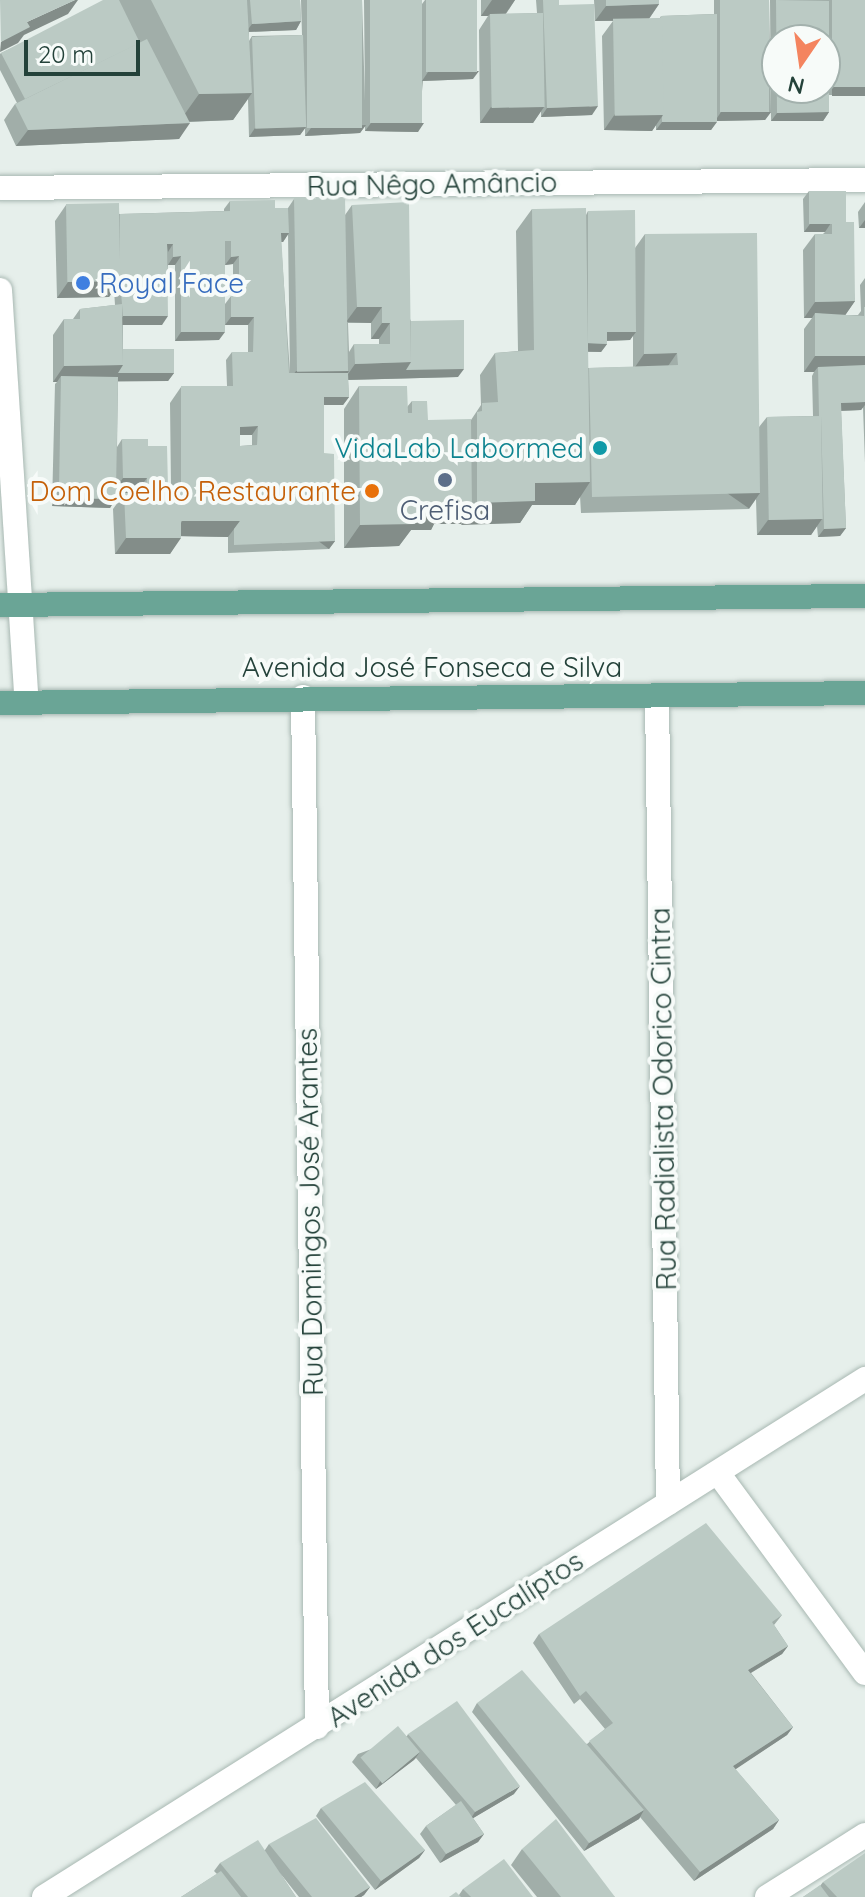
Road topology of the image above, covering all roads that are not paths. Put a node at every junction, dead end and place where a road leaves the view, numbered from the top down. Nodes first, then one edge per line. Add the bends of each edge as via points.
1 (865, 180) edge
2 (0, 188) edge
3 (0, 290) edge
4 (865, 596) edge
5 (10, 605) edge
6 (865, 693) edge
7 (657, 696) junction
8 (303, 697) junction
9 (27, 702) junction
10 (0, 703) edge
11 (865, 1379) edge
12 (718, 1473) junction
13 (668, 1503) junction
14 (865, 1673) edge
15 (317, 1727) junction
16 (865, 1835) edge
17 (44, 1897) edge
18 (767, 1897) edge

1 - 2 street, Rua Nêgo Amâncio
3 - 5 street
4 - 5 main road
5 - 9 street
6 - 7 main road, Avenida José Fonseca e Silva
7 - 8 main road, Avenida José Fonseca e Silva
7 - 13 street, Rua Radialista Odorico Cintra
8 - 9 main road, Avenida José Fonseca e Silva
8 - 15 street, Rua Domingos José Arantes
9 - 10 main road, Avenida José Fonseca e Silva
11 - 12 street, Avenida dos Eucalíptos
12 - 13 street, Avenida dos Eucalíptos
12 - 14 street
13 - 15 street, Avenida dos Eucalíptos
15 - 17 street, Avenida dos Eucalíptos
16 - 18 street

